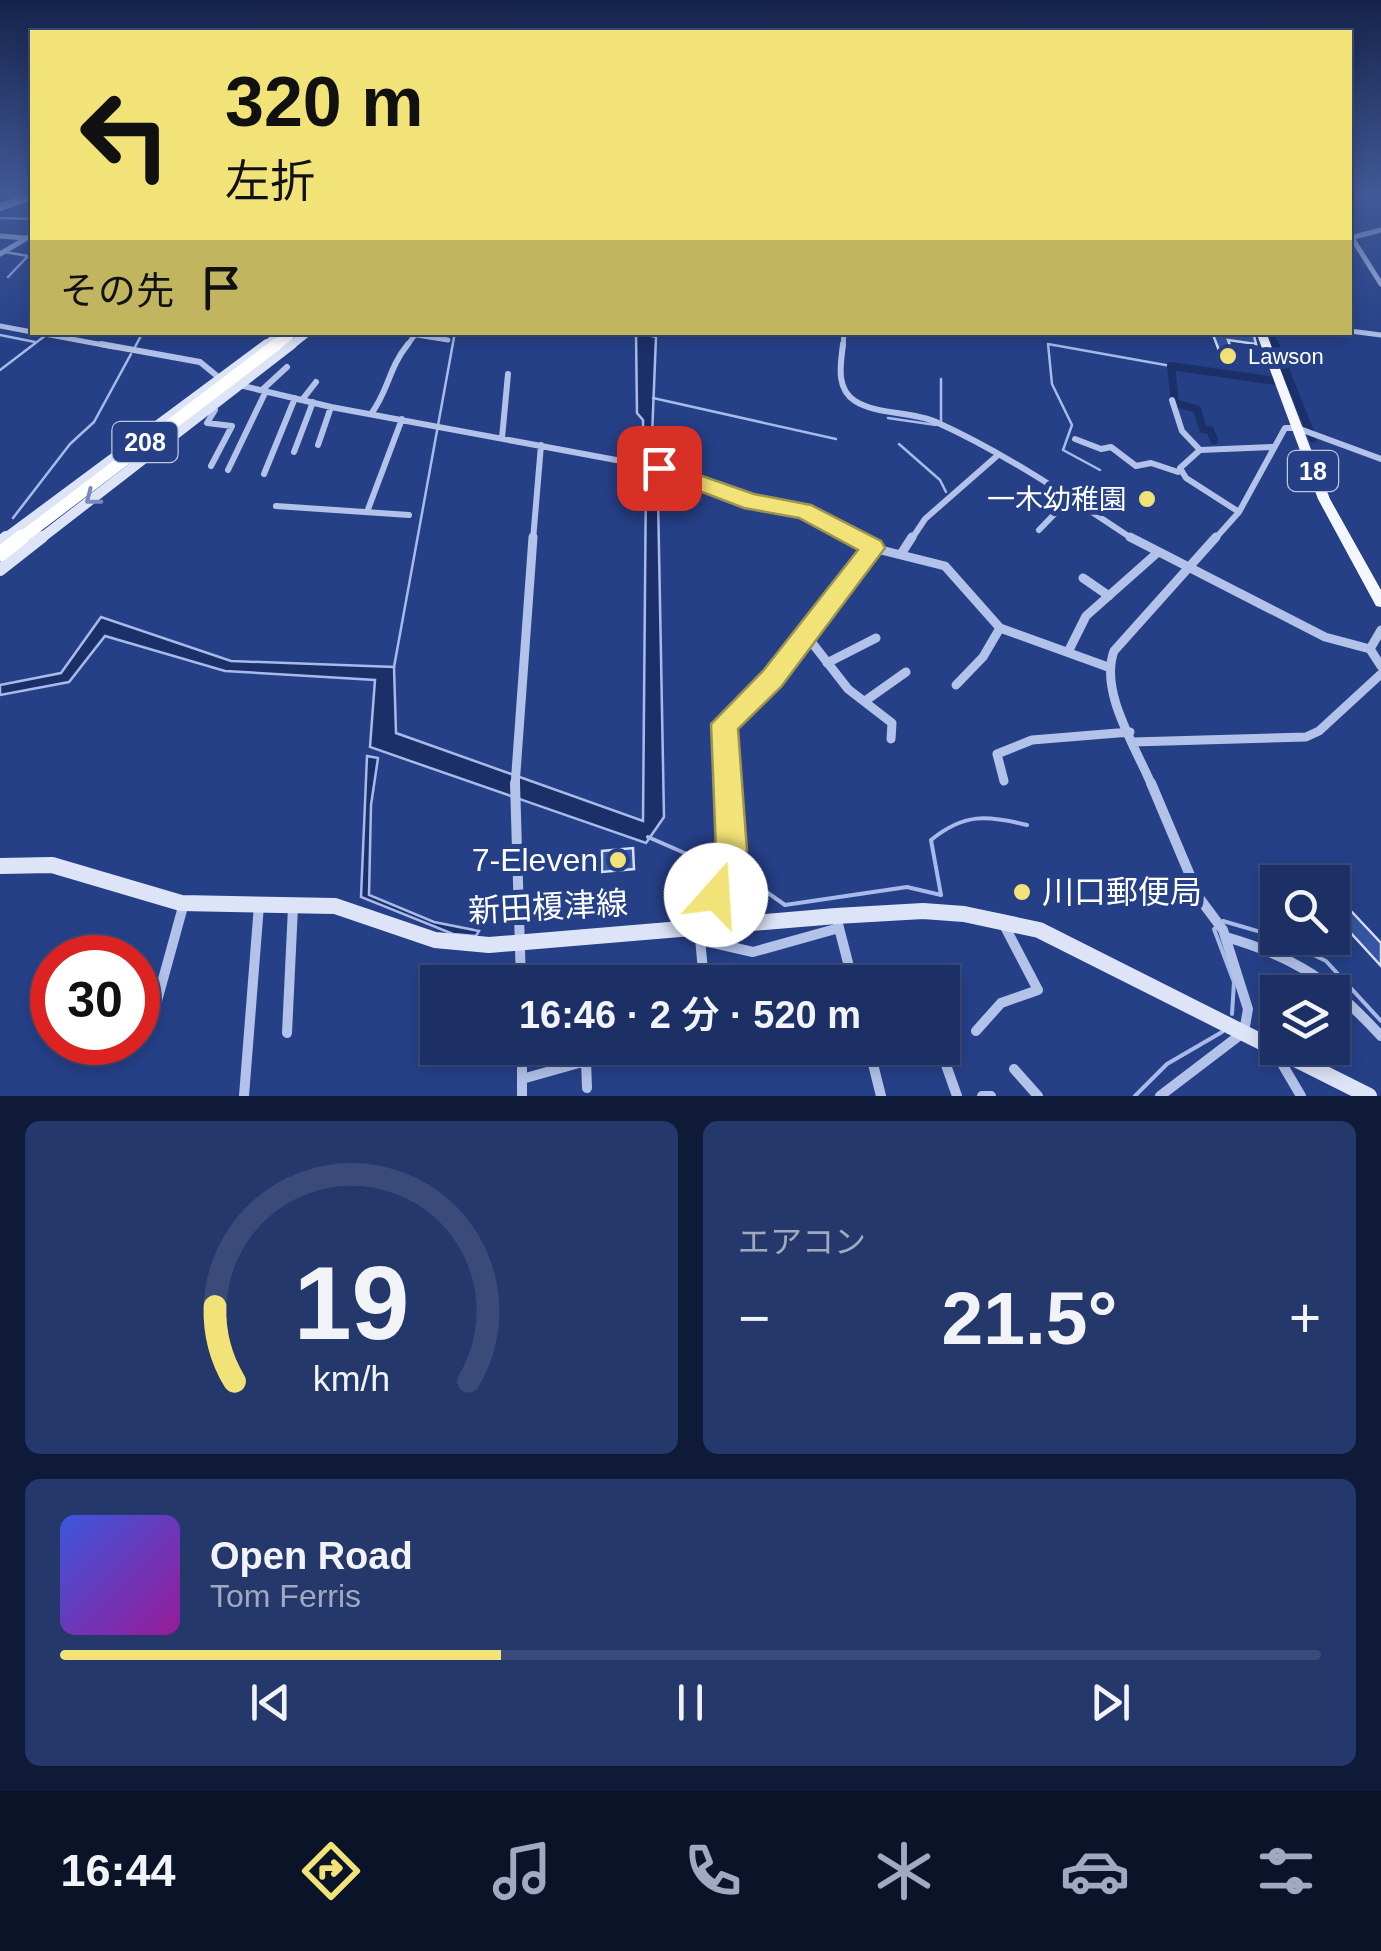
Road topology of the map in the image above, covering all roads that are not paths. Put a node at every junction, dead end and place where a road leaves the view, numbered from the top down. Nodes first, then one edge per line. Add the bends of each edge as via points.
1 (1355, 244) edge
2 (1380, 282) edge
3 (0, 326) edge
4 (30, 331) edge
5 (1352, 331) edge
6 (47, 335) edge
7 (284, 335) edge
8 (284, 335) edge
9 (304, 335) edge
10 (415, 335) edge
11 (421, 335) edge
12 (844, 335) edge
13 (1262, 335) edge
14 (1380, 337) edge
15 (448, 340) dead end
16 (287, 367) dead end
17 (509, 374) dead end
18 (219, 379) junction
19 (316, 382) dead end
20 (238, 385) junction
21 (264, 391) junction
22 (299, 399) junction
23 (1172, 400) dead end
24 (313, 402) junction
25 (331, 407) junction
26 (211, 408) junction
27 (370, 414) junction
28 (402, 419) junction
29 (1302, 431) junction
30 (502, 438) junction
31 (1075, 439) dead end
32 (318, 444) dead end
33 (541, 446) junction
34 (1273, 447) junction
35 (1200, 450) junction
36 (294, 452) dead end
37 (998, 455) junction
38 (1381, 459) edge
39 (210, 466) dead end
40 (228, 470) dead end
41 (1178, 472) junction
42 (264, 474) dead end
43 (1070, 498) junction
44 (276, 506) dead end
45 (367, 512) junction
46 (1239, 512) junction
47 (409, 515) dead end
48 (1039, 530) dead end
49 (0, 542) edge
50 (873, 548) junction
51 (0, 552) edge
52 (1157, 553) junction
53 (901, 554) junction
54 (1192, 568) junction
55 (0, 570) edge
56 (1083, 578) dead end
57 (1109, 596) junction
58 (1381, 602) edge
59 (1000, 628) junction
60 (1381, 630) edge
61 (806, 635) junction
62 (876, 638) dead end
63 (1370, 649) junction
64 (1068, 652) junction
65 (827, 663) junction
66 (1381, 666) edge
67 (1108, 667) junction
68 (906, 672) dead end
69 (1381, 674) edge
70 (956, 685) dead end
71 (865, 701) junction
72 (1131, 737) junction
73 (891, 739) dead end
74 (1004, 781) dead end
75 (0, 866) edge
76 (184, 903) junction
77 (294, 905) junction
78 (260, 906) junction
79 (1003, 921) junction
80 (838, 922) junction
81 (718, 927) junction
82 (1222, 929) junction
83 (700, 934) junction
84 (521, 944) junction
85 (521, 965) edge
86 (703, 965) edge
87 (849, 965) edge
88 (160, 989) edge
89 (976, 1031) dead end
90 (1244, 1032) junction
91 (287, 1033) dead end
92 (1381, 1036) edge
93 (1260, 1040) edge
94 (522, 1065) edge
95 (556, 1065) edge
96 (586, 1065) edge
97 (873, 1065) edge
98 (946, 1065) edge
99 (1283, 1065) edge
100 (1309, 1065) edge
101 (1014, 1070) dead end
102 (522, 1078) junction
103 (587, 1088) dead end
104 (244, 1096) edge
105 (522, 1096) edge
106 (881, 1096) edge
107 (958, 1096) edge
108 (982, 1096) edge
109 (991, 1096) edge
110 (1038, 1096) edge
111 (1160, 1096) edge
112 (1301, 1096) edge
113 (1369, 1096) edge

1 - 2 street
3 - 4 street
5 - 14 street
6 - 18 street via 200,362
7 - 18 main road
8 - 51 highway, 208, bridge
9 - 20 main road
10 - 27 street via 389,368 386,394
11 - 15 street
12 - 37 street via 840,374 849,395 939,424
13 - 29 main road, 18
16 - 21 street
17 - 30 street
18 - 20 street
18 - 49 main road
19 - 22 street
20 - 21 street
20 - 26 main road
21 - 22 street
21 - 40 street
22 - 24 street
22 - 42 street
23 - 35 street via 1182,431
24 - 25 street
24 - 36 street
25 - 27 street
25 - 32 street
26 - 39 street via 207,422 232,426
26 -> 55 main road
27 - 28 street
28 - 30 street
28 - 45 street
29 - 34 street via 1285,428
29 - 38 street
29 - 58 main road, 18 via 1324,498
30 - 33 street
31 - 41 street via 1111,447 1136,466
33 - 50 street via 659,468 752,502 804,510
33 - 84 street via 514,773
34 - 35 street
34 - 46 street
35 - 41 street
37 - 43 street
37 - 53 street via 925,519
41 - 46 street
43 - 48 street
43 - 52 street
44 - 45 street
45 - 47 street
46 - 54 street
50 - 53 street
50 - 61 street
52 - 54 street
52 - 57 street
53 - 59 street via 952,570
54 - 63 street via 1325,637
54 - 67 street via 1114,651
56 - 57 street
57 - 64 street via 1086,616
59 - 64 street
59 - 70 street
60 - 63 street
61 - 65 street
61 - 81 street via 724,724 728,863 719,876
62 - 65 street
63 - 66 street
64 - 67 street
65 - 71 street
67 - 72 street
68 - 71 street
69 - 72 street via 1306,737
71 - 73 street via 892,723
72 - 74 street via 1025,742 997,754
72 - 82 street via 1200,899
75 - 76 main road, 新田榎津線 via 52,865
76 - 78 main road, 新田榎津線
76 - 88 street
77 - 78 main road, 新田榎津線
77 - 84 main road, 新田榎津線 via 352,910 436,940
77 - 91 street
78 - 104 street
79 - 80 main road, 新田榎津線 via 923,912
79 - 89 street via 1038,990 1001,1003
79 - 90 main road, 新田榎津線 via 1040,930
80 - 81 main road, 新田榎津線
80 - 83 street via 752,952
80 - 87 street
81 - 83 main road, 新田榎津線
82 - 90 street via 1248,1009
82 - 92 street via 1299,958
83 - 84 main road, 新田榎津線
83 - 86 street
84 - 85 street
90 - 93 main road, 新田榎津線
90 - 111 street
94 - 102 street
95 - 102 street
96 - 103 street
97 - 106 street
98 - 107 street
99 - 112 street
100 - 113 main road, 新田榎津線
101 - 110 street
102 - 105 street
108 - 109 street

